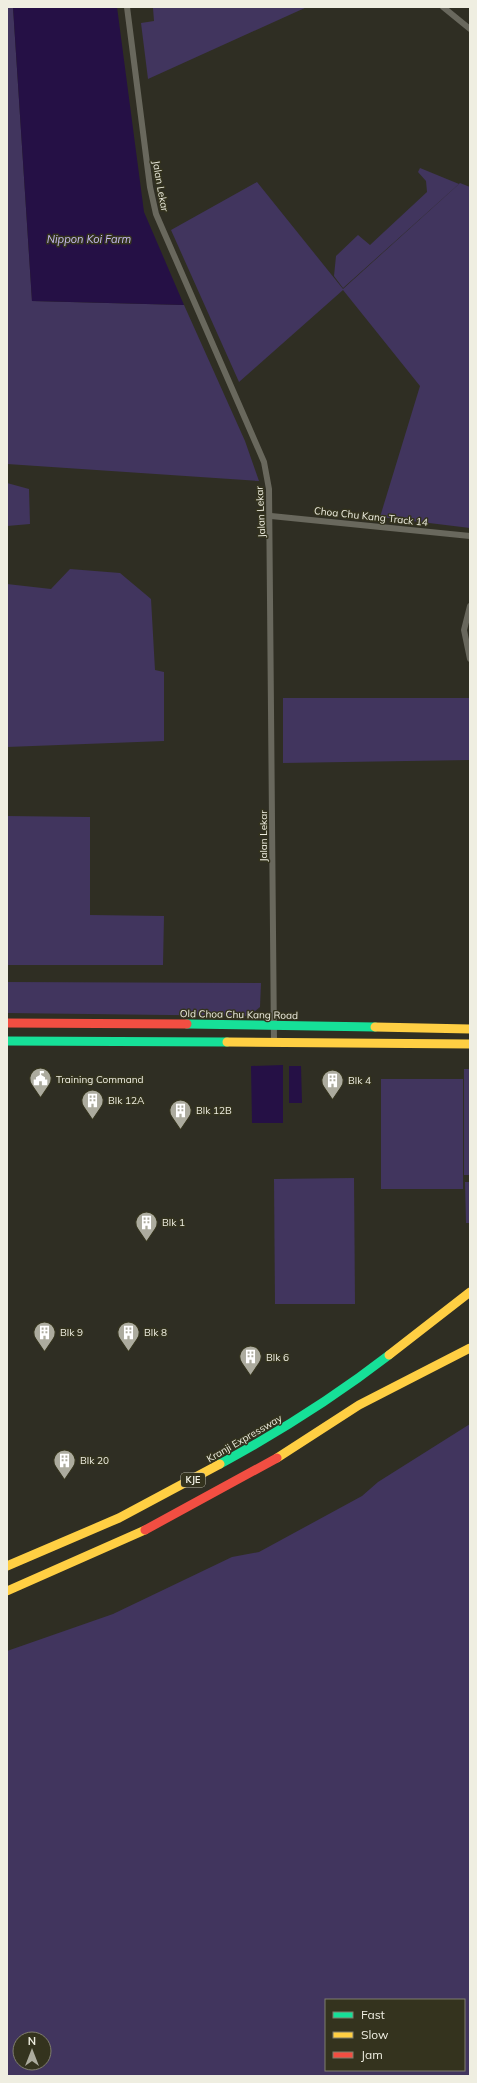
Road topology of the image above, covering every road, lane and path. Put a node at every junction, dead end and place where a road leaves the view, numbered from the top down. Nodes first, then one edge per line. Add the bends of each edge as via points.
1 (126, 7) edge
2 (443, 7) edge
3 (470, 29) edge
4 (271, 516) junction
5 (470, 536) edge
6 (470, 606) edge
7 (470, 658) edge
8 (7, 1023) edge
9 (274, 1024) junction
10 (470, 1029) edge
11 (7, 1041) edge
12 (274, 1042) junction
13 (470, 1044) edge
14 (470, 1292) edge
15 (470, 1348) edge
16 (7, 1566) edge
17 (7, 1591) edge

1 - 4 street, Jalan Lekar via 156,214 264,462
2 - 3 street
4 - 5 street, Choa Chu Kang Track 14
4 - 9 street, Jalan Lekar
6 - 7 street via 464,630
8 - 9 main road, Old Choa Chu Kang Road
9 - 10 main road, Old Choa Chu Kang Road
9 - 12 street, Jalan Lekar
11 - 12 main road
12 - 13 main road
14 - 16 main road, Kranji Expressway / KJE via 366,1373 261,1442 119,1518
15 - 17 main road, KJE via 359,1405 272,1462 201,1501 130,1538

